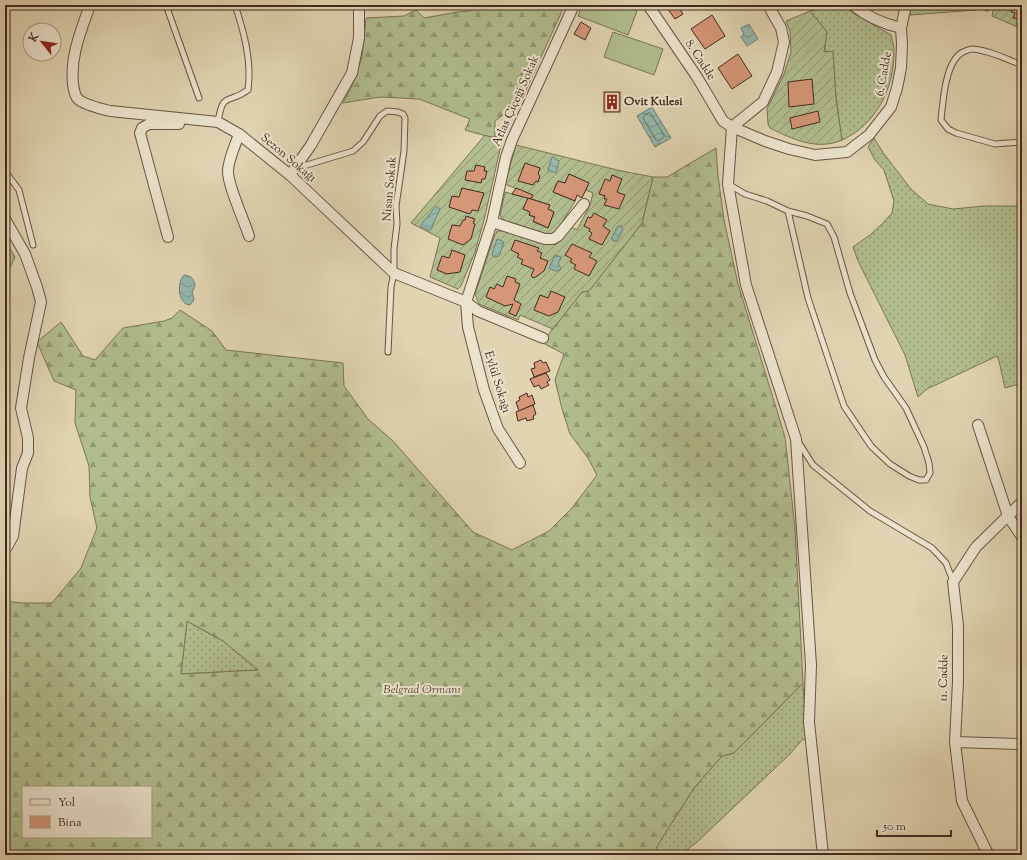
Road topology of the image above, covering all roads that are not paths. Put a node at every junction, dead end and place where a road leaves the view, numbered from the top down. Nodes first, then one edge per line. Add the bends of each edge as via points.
1 (90, 5) edge
2 (166, 5) edge
3 (235, 5) edge
4 (359, 5) edge
5 (574, 5) edge
6 (648, 5) edge
7 (768, 5) edge
8 (853, 5) edge
9 (906, 5) edge
10 (901, 28) junction
11 (1022, 65) edge
12 (199, 98) dead end
13 (218, 122) junction
14 (732, 127) junction
15 (238, 136) junction
16 (1022, 142) edge
17 (5, 172) edge
18 (292, 172) junction
19 (728, 184) junction
20 (584, 204) dead end
21 (788, 211) junction
22 (5, 219) edge
23 (492, 222) junction
24 (249, 236) dead end
25 (168, 237) dead end
26 (33, 245) dead end
27 (394, 273) junction
28 (466, 302) junction
29 (543, 338) dead end
30 (388, 352) dead end
31 (978, 425) dead end
32 (796, 439) junction
33 (520, 463) dead end
34 (1022, 502) edge
35 (1008, 516) junction
36 (1022, 537) edge
37 (5, 547) edge
38 (954, 582) junction
39 (955, 742) junction
40 (1022, 744) edge
41 (986, 854) edge
42 (823, 855) edge

1 - 13 street, Sezon Sokağı via 76,42 72,73 74,91 78,99 110,111
2 - 12 lane
3 - 13 lane via 249,58 250,80 248,90 242,95 226,99 222,104
4 - 18 street via 359,38 352,74 311,145
5 - 23 street, Atlas Çiçeği Sokak via 512,140
6 - 14 street, 8. Cadde via 697,77 723,121
7 - 14 street via 781,28 784,42 777,72 763,102
8 - 10 street via 871,17
9 - 10 street, 6. Cadde
10 - 14 street, 6. Cadde via 901,68 891,107 869,135 847,152 809,154
11 - 16 lane via 970,49 959,54 952,64 944,90 941,120 948,129 956,133 995,144
13 - 15 street, Sezon Sokağı
14 - 19 street
15 - 18 street, Sezon Sokağı
15 - 24 street via 228,170 228,180
15 - 25 street via 205,124 149,124 142,128 140,133
17 - 26 lane via 19,190
18 - 27 street, Sezon Sokağı
18 - 27 lane, Nisan Sokak via 354,151 380,116 387,111 403,114 404,151 396,206
19 - 21 lane via 745,194
19 - 32 street via 746,285
20 - 23 street via 553,239
21 - 21 lane via 828,224 875,360 906,408 924,447 930,473 926,480 909,476 890,464 871,446 844,406 808,298
22 - 37 street via 25,254 41,302 21,408 28,438 28,453 22,468 13,536
23 - 28 street, Atlas Çiçeği Sokak
27 - 28 street, Sezon Sokağı
27 - 30 lane
28 - 29 street, Sezon Sokağı via 478,311
28 - 33 street, Eylül Sokağı via 468,328 484,390 498,430
31 - 35 street
32 - 38 lane via 813,465 870,511 932,548 946,562
32 - 42 street via 811,665 809,722
34 - 35 street
35 - 36 street
35 - 38 street via 976,548
38 - 39 street, 11. Cadde via 958,626
39 - 40 street
39 - 41 street, 11. Cadde via 962,801

